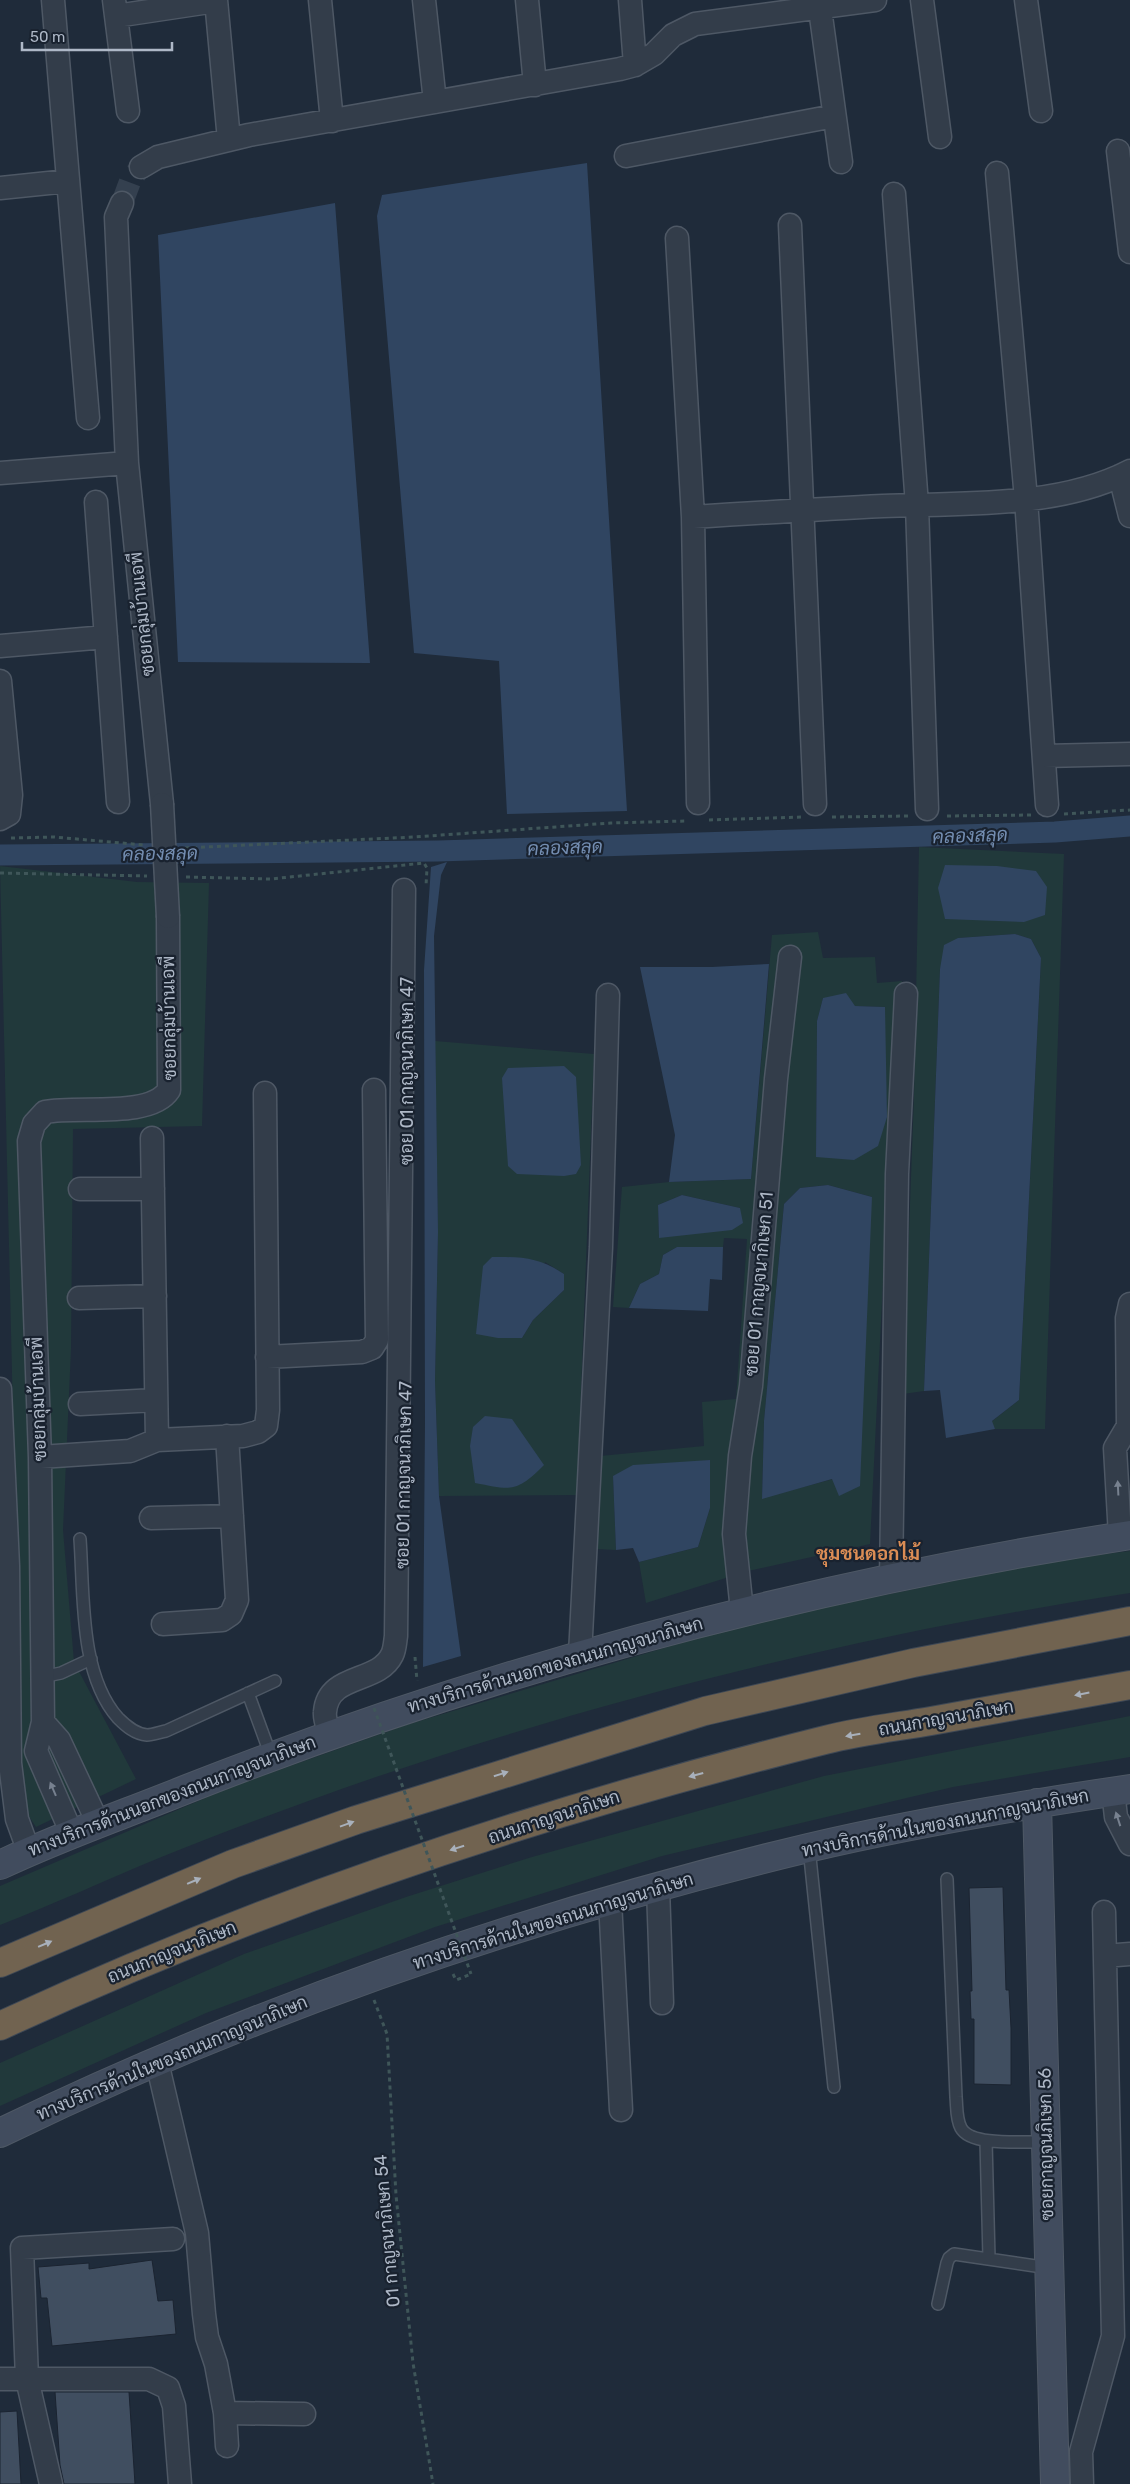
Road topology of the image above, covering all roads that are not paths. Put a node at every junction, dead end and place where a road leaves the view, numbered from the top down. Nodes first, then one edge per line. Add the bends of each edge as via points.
1 (53, 0) edge
2 (320, 0) edge
3 (424, 0) edge
4 (527, 0) edge
5 (630, 0) edge
6 (874, 0) edge
7 (922, 0) edge
8 (1026, 0) edge
9 (216, 1) edge
10 (115, 8) edge
11 (820, 9) junction
12 (636, 65) junction
13 (535, 85) junction
14 (435, 102) junction
15 (128, 111) dead end
16 (1041, 111) dead end
17 (834, 116) junction
18 (332, 121) junction
19 (940, 137) dead end
20 (229, 140) junction
21 (1118, 151) dead end
22 (626, 156) dead end
23 (841, 162) dead end
24 (141, 167) tunnel mouth
25 (997, 172) dead end
26 (68, 181) junction
27 (0, 188) edge
28 (894, 194) dead end
29 (122, 203) tunnel mouth
30 (790, 225) dead end
31 (676, 238) dead end
32 (1130, 252) edge
33 (88, 418) dead end
34 (127, 463) junction
35 (0, 472) edge
36 (1125, 474) edge
37 (0, 482) edge
38 (1026, 499) junction
39 (96, 502) dead end
40 (917, 505) junction
41 (802, 509) junction
42 (1130, 516) edge
43 (693, 517) junction
44 (106, 637) junction
45 (0, 646) edge
46 (0, 681) edge
47 (1, 704) edge
48 (1130, 754) edge
49 (1044, 756) junction
50 (118, 802) dead end
51 (1047, 811) road end
52 (817, 813) road end
53 (928, 813) road end
54 (696, 815) road end
55 (4, 828) edge
56 (415, 893) road end
57 (790, 957) dead end
58 (906, 994) dead end
59 (608, 995) dead end
60 (374, 1090) dead end
61 (265, 1093) dead end
62 (152, 1138) dead end
63 (80, 1189) dead end
64 (153, 1189) junction
65 (154, 1296) junction
66 (79, 1298) dead end
67 (1130, 1304) edge
68 (267, 1357) junction
69 (0, 1390) edge
70 (156, 1400) junction
71 (80, 1404) dead end
72 (1129, 1427) edge
73 (227, 1436) junction
74 (156, 1440) junction
75 (40, 1457) junction
76 (232, 1516) junction
77 (151, 1518) dead end
78 (1125, 1536) edge
79 (80, 1539) dead end
80 (892, 1579) junction
81 (742, 1611) junction
82 (1130, 1621) edge
83 (163, 1624) dead end
84 (580, 1655) junction
85 (91, 1659) junction
86 (42, 1677) junction
87 (275, 1681) dead end
88 (1130, 1685) edge
89 (248, 1693) junction
90 (43, 1722) junction
91 (330, 1735) junction
92 (271, 1756) junction
93 (1122, 1790) edge
94 (1037, 1803) junction
95 (98, 1823) junction
96 (72, 1834) junction
97 (1130, 1844) edge
98 (809, 1848) junction
99 (29, 1852) junction
100 (0, 1865) edge
101 (947, 1879) dead end
102 (658, 1888) junction
103 (610, 1901) junction
104 (1104, 1912) dead end
105 (1130, 1954) edge
106 (1106, 1956) junction
107 (0, 1963) edge
108 (662, 2003) dead end
109 (0, 2026) edge
110 (157, 2062) junction
111 (834, 2087) dead end
112 (621, 2110) dead end
113 (0, 2133) edge
114 (986, 2141) junction
115 (1046, 2142) junction
116 (173, 2239) dead end
117 (988, 2258) junction
118 (1049, 2268) junction
119 (938, 2304) dead end
120 (1122, 2336) edge
121 (0, 2379) edge
122 (28, 2379) junction
123 (225, 2413) junction
124 (304, 2414) dead end
125 (227, 2446) dead end
126 (51, 2484) edge
127 (180, 2484) edge
128 (1055, 2484) edge
129 (1082, 2484) edge

1 - 26 street
2 - 18 street
3 - 14 street
4 - 13 street
5 - 12 street
6 - 11 street
7 - 19 street
8 - 16 street
9 - 10 street
9 - 20 street
10 - 15 street
11 - 12 street via 695,24 673,35 654,54
11 - 17 street
12 - 13 street
13 - 14 street
14 - 18 street
17 - 22 street
17 - 23 street
18 - 20 street
20 - 24 street via 158,157
21 - 32 street
25 - 38 street
26 - 27 street
26 - 33 street
28 - 40 street
29 - 34 street, ซอยกลุ่มบ้านเอพี via 116,217
30 - 41 street
31 - 43 street
34 - 35 street
34 - 75 street, ซอยกลุ่มบ้านเอพี, bridge via 162,804 168,917 169,1090 158,1101 145,1106 45,1112 36,1120 30,1135
35 - 37 street
36 - 38 street via 1095,487
36 - 42 street
38 - 40 street
38 - 49 street
39 - 44 street
40 - 41 street
40 - 53 street
41 - 43 street
41 - 52 street
43 - 54 street
44 - 45 street
44 - 50 street
46 - 47 street
47 - 55 street via 11,794
48 - 49 street
49 - 51 street
56 - 91 street via 396,1636 392,1654 386,1662 336,1689 329,1697 324,1713
57 - 81 street, ซอย 01 กาญจนากิเษก 51 via 776,1079 751,1386 740,1456 734,1534
58 - 80 street via 897,1174
59 - 84 street via 601,1247
60 - 68 street via 377,1340 372,1348 362,1352
61 - 68 street
62 - 64 street
63 - 64 street
64 - 65 street
65 - 66 street
65 - 70 street
67 - 72 street
68 - 73 street via 266,1426 258,1432
69 - 99 street via 8,1566 10,1763 17,1819
70 - 71 street
70 - 74 street
78 -> 72 street via 1115,1448
73 - 74 street
73 - 76 street
74 - 75 street via 130,1451
75 - 86 street, ซอยกลุ่มบ้านเอพี
76 - 77 street
76 - 83 street via 237,1600 231,1614 208,1623
78 - 80 main road, ทางบริการด้านนอกของถนนกาญจนาภิเษก
79 - 85 lane
80 - 81 main road, ทางบริการด้านนอกของถนนกาญจนาภิเษก
81 - 84 main road, ทางบริการด้านนอกของถนนกาญจนาภิเษก
107 -> 82 highway via 233,1864 348,1823 705,1712 913,1663
84 - 91 main road, ทางบริการด้านนอกของถนนกาญจนาภิเษก
85 - 86 lane
85 - 89 lane via 100,1689 111,1710 128,1729 147,1735 166,1731
86 - 90 street, ซอยกลุ่มบ้านเอพี
87 - 89 lane
88 -> 109 highway, ถนนกาญจนาภิเษก via 829,1739 608,1799 244,1922 71,1993
89 - 92 lane
90 - 95 street via 59,1740
96 -> 90 street, ซอยกลุ่มบ้านเอพี via 36,1751
91 - 92 main road, ทางบริการด้านนอกของถนนกาญจนาภิเษก
92 - 95 main road, ทางบริการด้านนอกของถนนกาญจนาภิเษก
93 - 94 main road, ทางบริการด้านในของถนนกาญจนาภิเษก
97 -> 93 street via 1116,1817
94 - 98 main road, ทางบริการด้านในของถนนกาญจนาภิเษก
94 - 115 main road, ซอยกาญจนภิเษก 56
95 - 96 main road, ทางบริการด้านนอกของถนนกาญจนาภิเษก
96 - 99 main road, ทางบริการด้านนอกของถนนกาญจนาภิเษก
98 - 102 main road, ทางบริการด้านในของถนนกาญจนาภิเษก
98 - 111 lane
99 - 100 main road, ทางบริการด้านนอกของถนนกาญจนาภิเษก
101 - 114 lane via 958,2121 967,2135
102 - 103 main road, ทางบริการด้านในของถนนกาญจนาภิเษก
102 - 108 street
103 - 110 main road, ทางบริการด้านในของถนนกาญจนาภิเษก via 294,2004
103 - 112 street
104 - 106 street
105 - 106 street
106 - 120 street
110 - 113 main road, ทางบริการด้านในของถนนกาญจนาภิเษก
110 - 123 street via 197,2234 207,2337 216,2364
114 - 115 lane
114 - 117 lane
115 - 118 main road, ซอยกาญจนภิเษก 56
116 - 122 street via 22,2248
117 - 118 lane
117 - 119 lane via 954,2254 949,2258
118 - 128 main road, ซอยกาญจนภิเษก 56
120 - 129 street via 1081,2452
121 - 122 street
122 - 126 street
122 - 127 street via 149,2379 168,2388 174,2406
123 - 124 street
123 - 125 street

